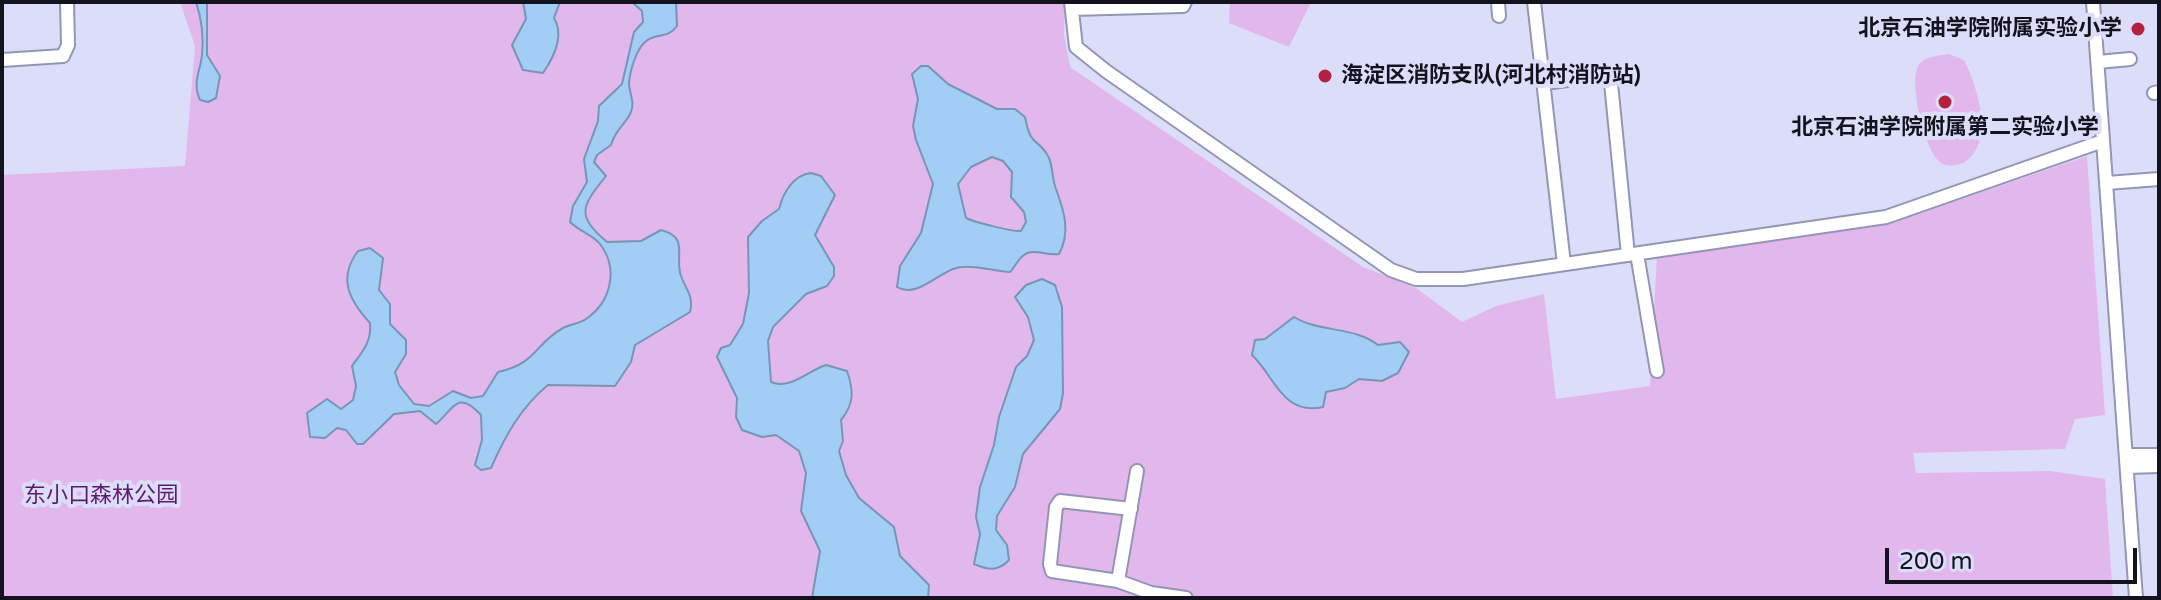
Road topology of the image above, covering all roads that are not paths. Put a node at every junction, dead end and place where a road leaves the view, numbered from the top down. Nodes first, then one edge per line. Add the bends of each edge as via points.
1 (67, 2) edge
2 (1185, 2) edge
3 (1498, 2) edge
4 (1534, 2) edge
5 (2093, 2) edge
6 (1150, 5) edge
7 (1072, 6) edge
8 (1499, 16) dead end
9 (2130, 59) dead end
10 (2, 60) edge
11 (2098, 62) junction
12 (1545, 83) junction
13 (2103, 141) junction
14 (2159, 179) edge
15 (2107, 183) junction
16 (1632, 254) junction
17 (1564, 264) junction
18 (1657, 371) dead end
19 (2159, 455) edge
20 (2127, 461) junction
21 (2159, 466) edge
22 (1137, 471) dead end
23 (1131, 509) junction
24 (1118, 581) junction
25 (1186, 598) edge
26 (2136, 598) edge

1 - 10 street via 68,45 63,56
2 - 6 street
3 - 8 street
4 - 12 street
5 - 11 street
6 - 7 street
7 - 17 street via 1076,47 1391,270 1416,279 1463,279
9 - 11 street
11 - 13 street
12 - 16 street via 1604,75 1611,83
12 - 17 street
13 - 15 street
13 - 16 street via 1886,217
14 - 15 street
15 - 20 street
16 - 17 street
16 - 18 street
19 - 20 street
20 - 21 street
20 - 26 street
22 - 23 street
23 - 24 street
23 - 24 street via 1060,501 1056,507 1052,571
24 - 25 street

